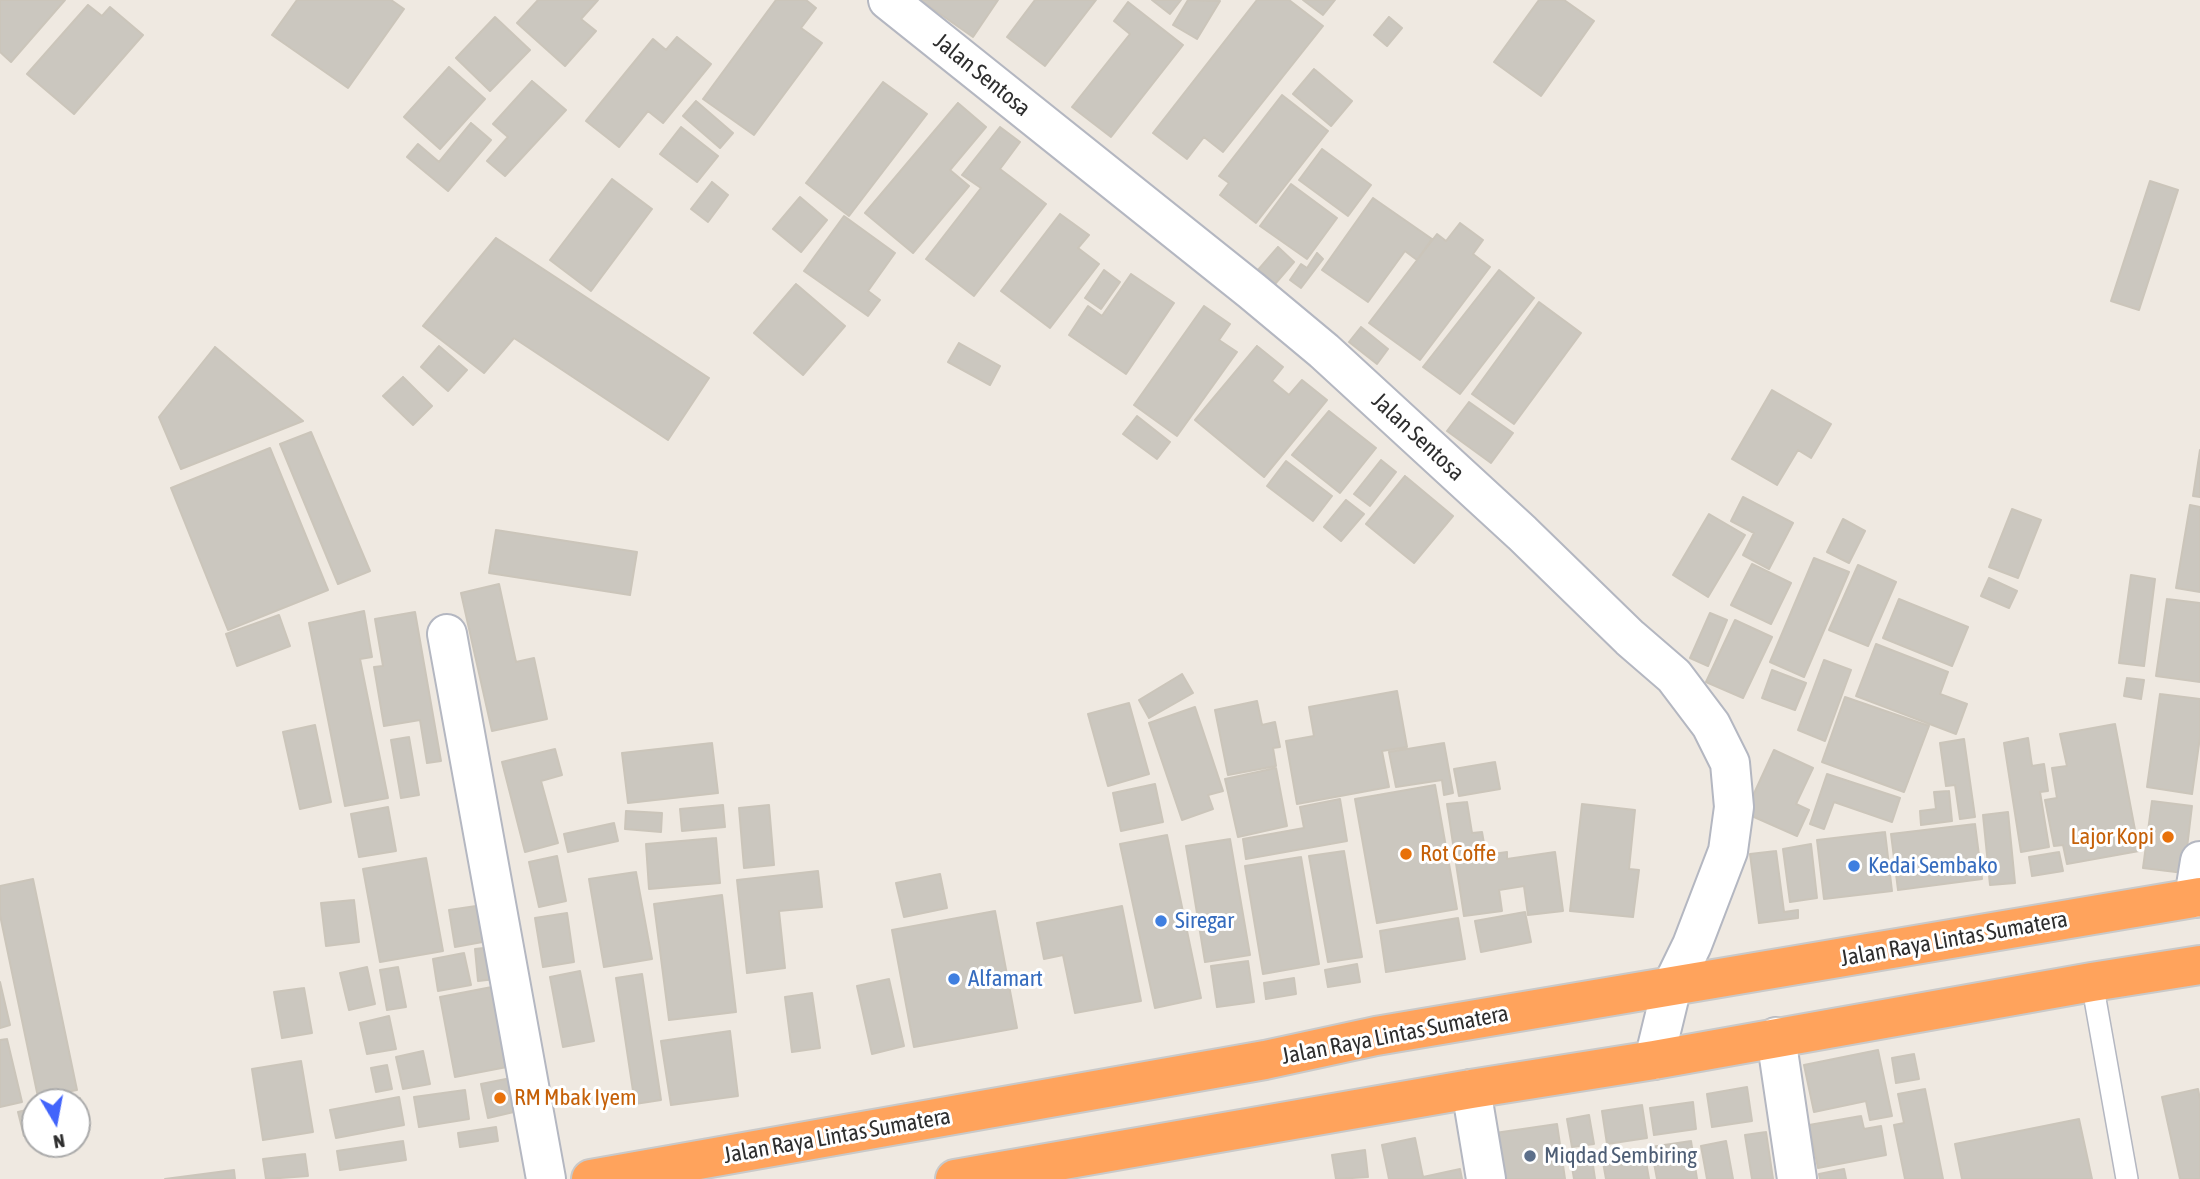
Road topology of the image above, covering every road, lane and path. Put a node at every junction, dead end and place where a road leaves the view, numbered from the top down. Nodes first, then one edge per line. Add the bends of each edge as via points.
1 (888, 0) edge
2 (447, 634) dead end
3 (2200, 861) edge
4 (2197, 897) edge
5 (2200, 965) edge
6 (2092, 982) junction
7 (1672, 986) junction
8 (1776, 1037) junction
9 (1654, 1060) junction
10 (1471, 1089) junction
11 (995, 1176) edge
12 (546, 1179) edge
13 (591, 1179) edge
14 (956, 1179) edge
15 (1486, 1179) edge
16 (1797, 1179) edge
17 (2127, 1179) edge

1 - 7 street, Jalan Sentosa via 1324,351 1674,676 1711,724 1730,763 1734,807 1728,851
2 - 12 street
3 - 4 street
4 - 7 highway, Jalan Raya Lintas Sumatera
5 - 6 highway
6 - 8 highway
6 - 17 lane
7 - 9 street, Jalan Sentosa
7 - 13 highway, Jalan Raya Lintas Sumatera
8 - 9 highway
8 - 16 street
9 - 10 highway
10 - 11 highway
10 - 15 street
11 - 14 highway

